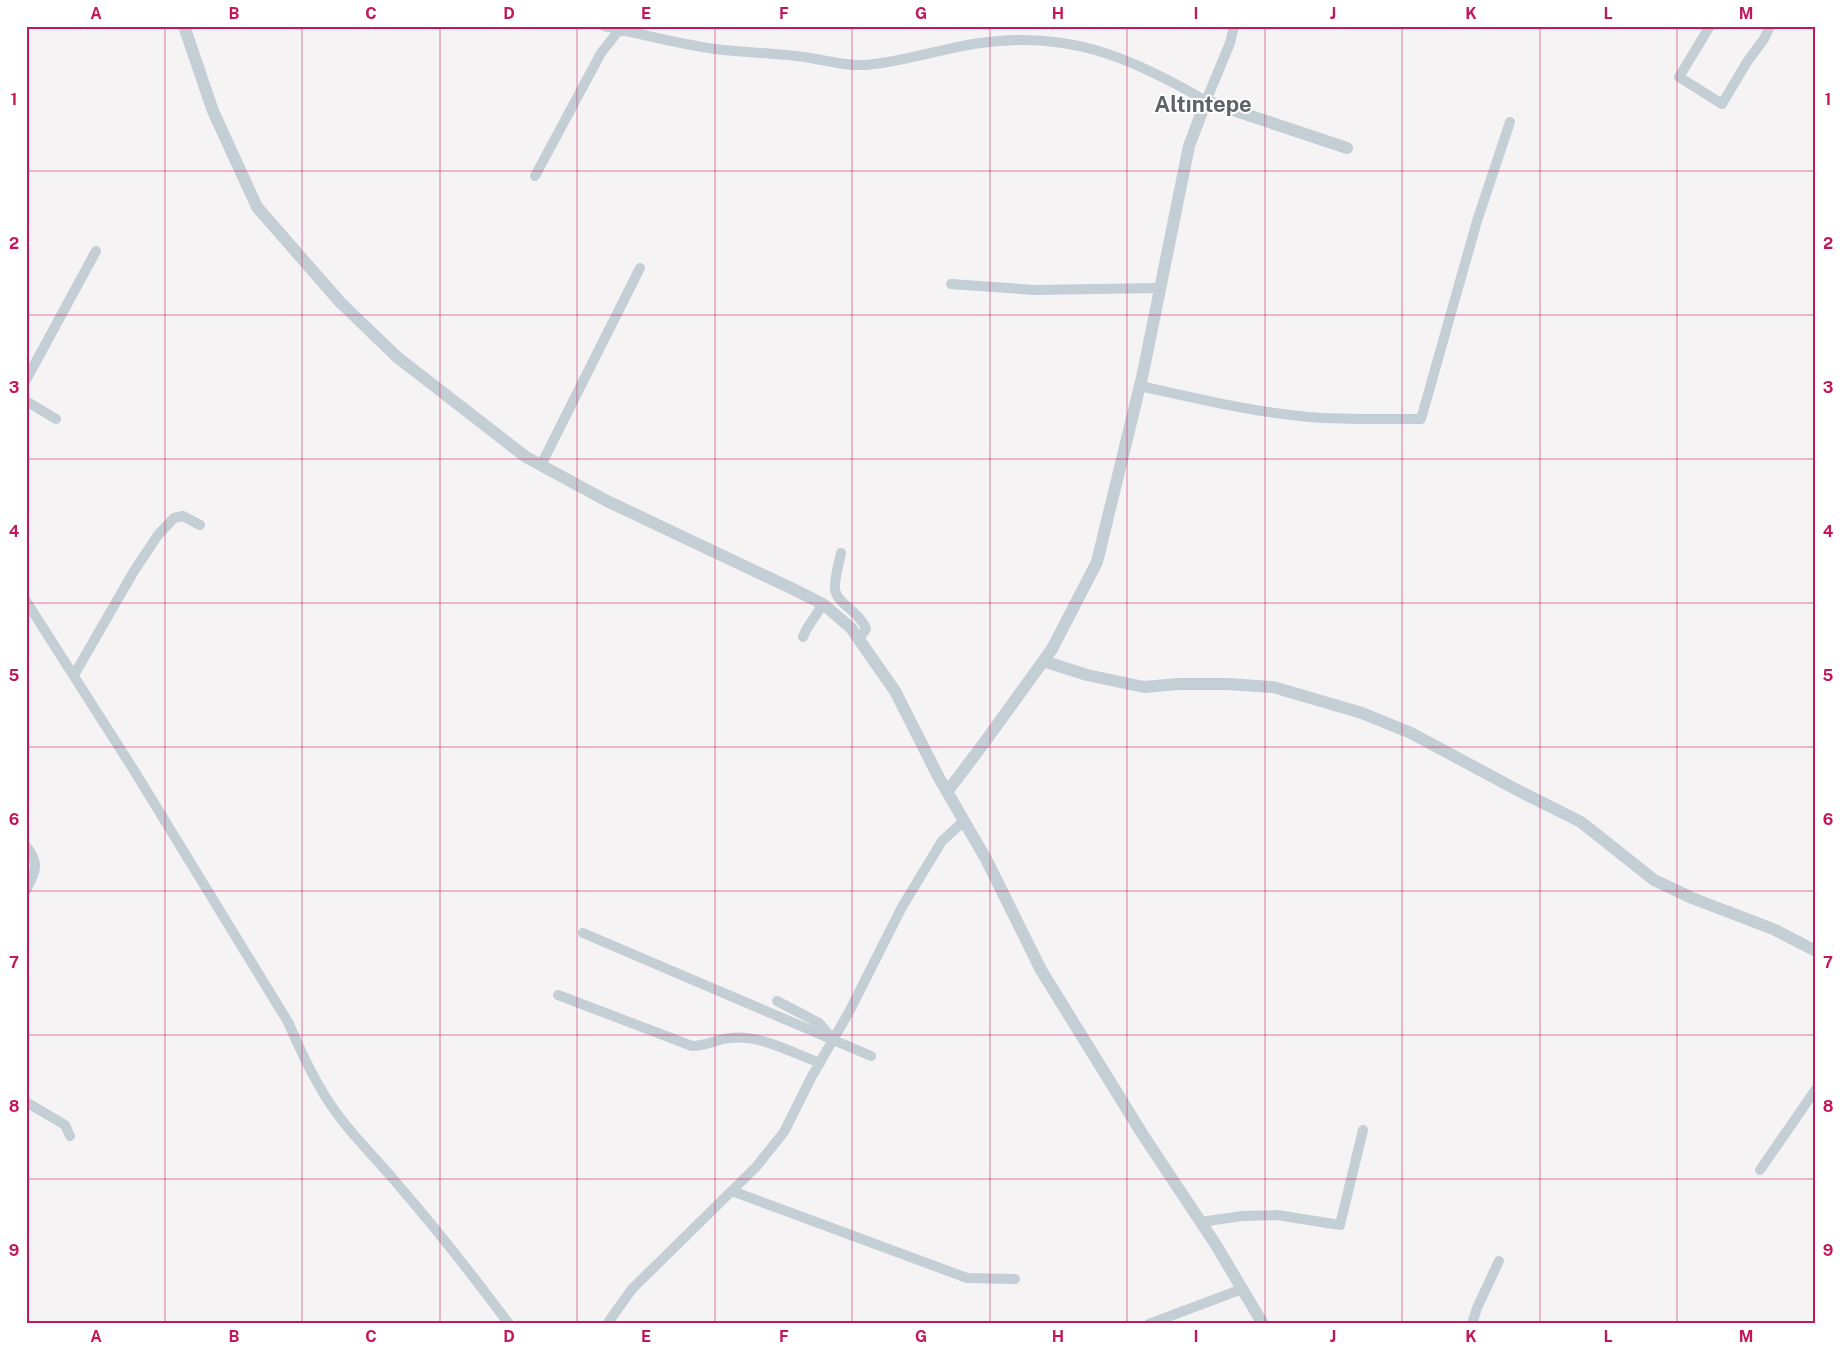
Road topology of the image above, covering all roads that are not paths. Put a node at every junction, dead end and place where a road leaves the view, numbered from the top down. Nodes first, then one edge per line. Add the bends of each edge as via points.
1 (184, 26) edge
2 (604, 26) edge
3 (1234, 26) edge
4 (1710, 26) edge
5 (1770, 26) edge
6 (620, 30) junction
7 (1206, 101) junction
8 (1510, 122) dead end
9 (1347, 148) dead end
10 (535, 176) dead end
11 (96, 251) dead end
12 (640, 268) dead end
13 (951, 284) dead end
14 (1160, 288) junction
15 (26, 380) edge
16 (1140, 386) junction
17 (26, 401) edge
18 (56, 419) dead end
19 (541, 465) junction
20 (200, 525) dead end
21 (841, 553) dead end
22 (26, 601) edge
23 (823, 604) junction
24 (803, 637) dead end
25 (859, 639) junction
26 (1043, 661) junction
27 (74, 675) junction
28 (947, 792) junction
29 (964, 821) junction
30 (26, 846) edge
31 (26, 890) edge
32 (583, 933) dead end
33 (1816, 951) edge
34 (558, 994) dead end
35 (777, 1001) dead end
36 (833, 1040) junction
37 (871, 1056) dead end
38 (820, 1063) junction
39 (1816, 1089) edge
40 (26, 1102) edge
41 (1363, 1130) dead end
42 (70, 1136) dead end
43 (1760, 1170) dead end
44 (732, 1191) junction
45 (1201, 1222) junction
46 (1499, 1261) dead end
47 (1015, 1279) dead end
48 (1242, 1289) junction
49 (509, 1324) edge
50 (607, 1324) edge
51 (1149, 1324) edge
52 (1262, 1324) edge
53 (1472, 1324) edge

1 - 19 street via 213,112 257,207 340,302 397,357 526,457
2 - 6 street
3 - 7 street
4 - 5 street via 1679,77 1722,104
6 - 7 street via 714,49 865,65 999,40 1052,41 1086,46 1120,58
6 - 10 street via 601,53
7 - 9 street
7 - 14 street via 1189,146
8 - 16 street via 1477,221 1420,419 1309,417 1229,405
11 - 15 street
12 - 19 street
13 - 14 street via 1034,290
14 - 16 street
16 - 26 street via 1097,562
17 - 18 street
19 - 23 street via 607,501
20 - 27 street via 183,516 174,518 158,535
21 - 25 street via 835,589 839,599 863,620 866,629
22 - 27 street
23 - 24 street
23 - 25 street
25 - 28 street via 895,691
26 - 28 street
26 - 33 street via 1087,675 1144,687 1178,684 1274,687 1362,712 1411,733 1581,822 1654,880 1773,929
27 - 49 street via 288,1022 304,1058 337,1114 417,1207
28 - 29 street
29 - 36 street via 942,841 922,871
29 - 45 street via 1041,970 1142,1135
30 - 31 street via 36,865
32 - 36 street
34 - 38 street via 692,1046 752,1037
35 - 36 street via 819,1023
36 - 37 street
36 - 38 street
38 - 44 street via 784,1132
39 - 43 street
40 - 42 street via 65,1125
41 - 45 street via 1340,1225 1277,1215
44 - 47 street via 967,1278
44 - 50 street via 632,1289
45 - 48 street
46 - 53 street
48 - 51 street
48 - 52 street

